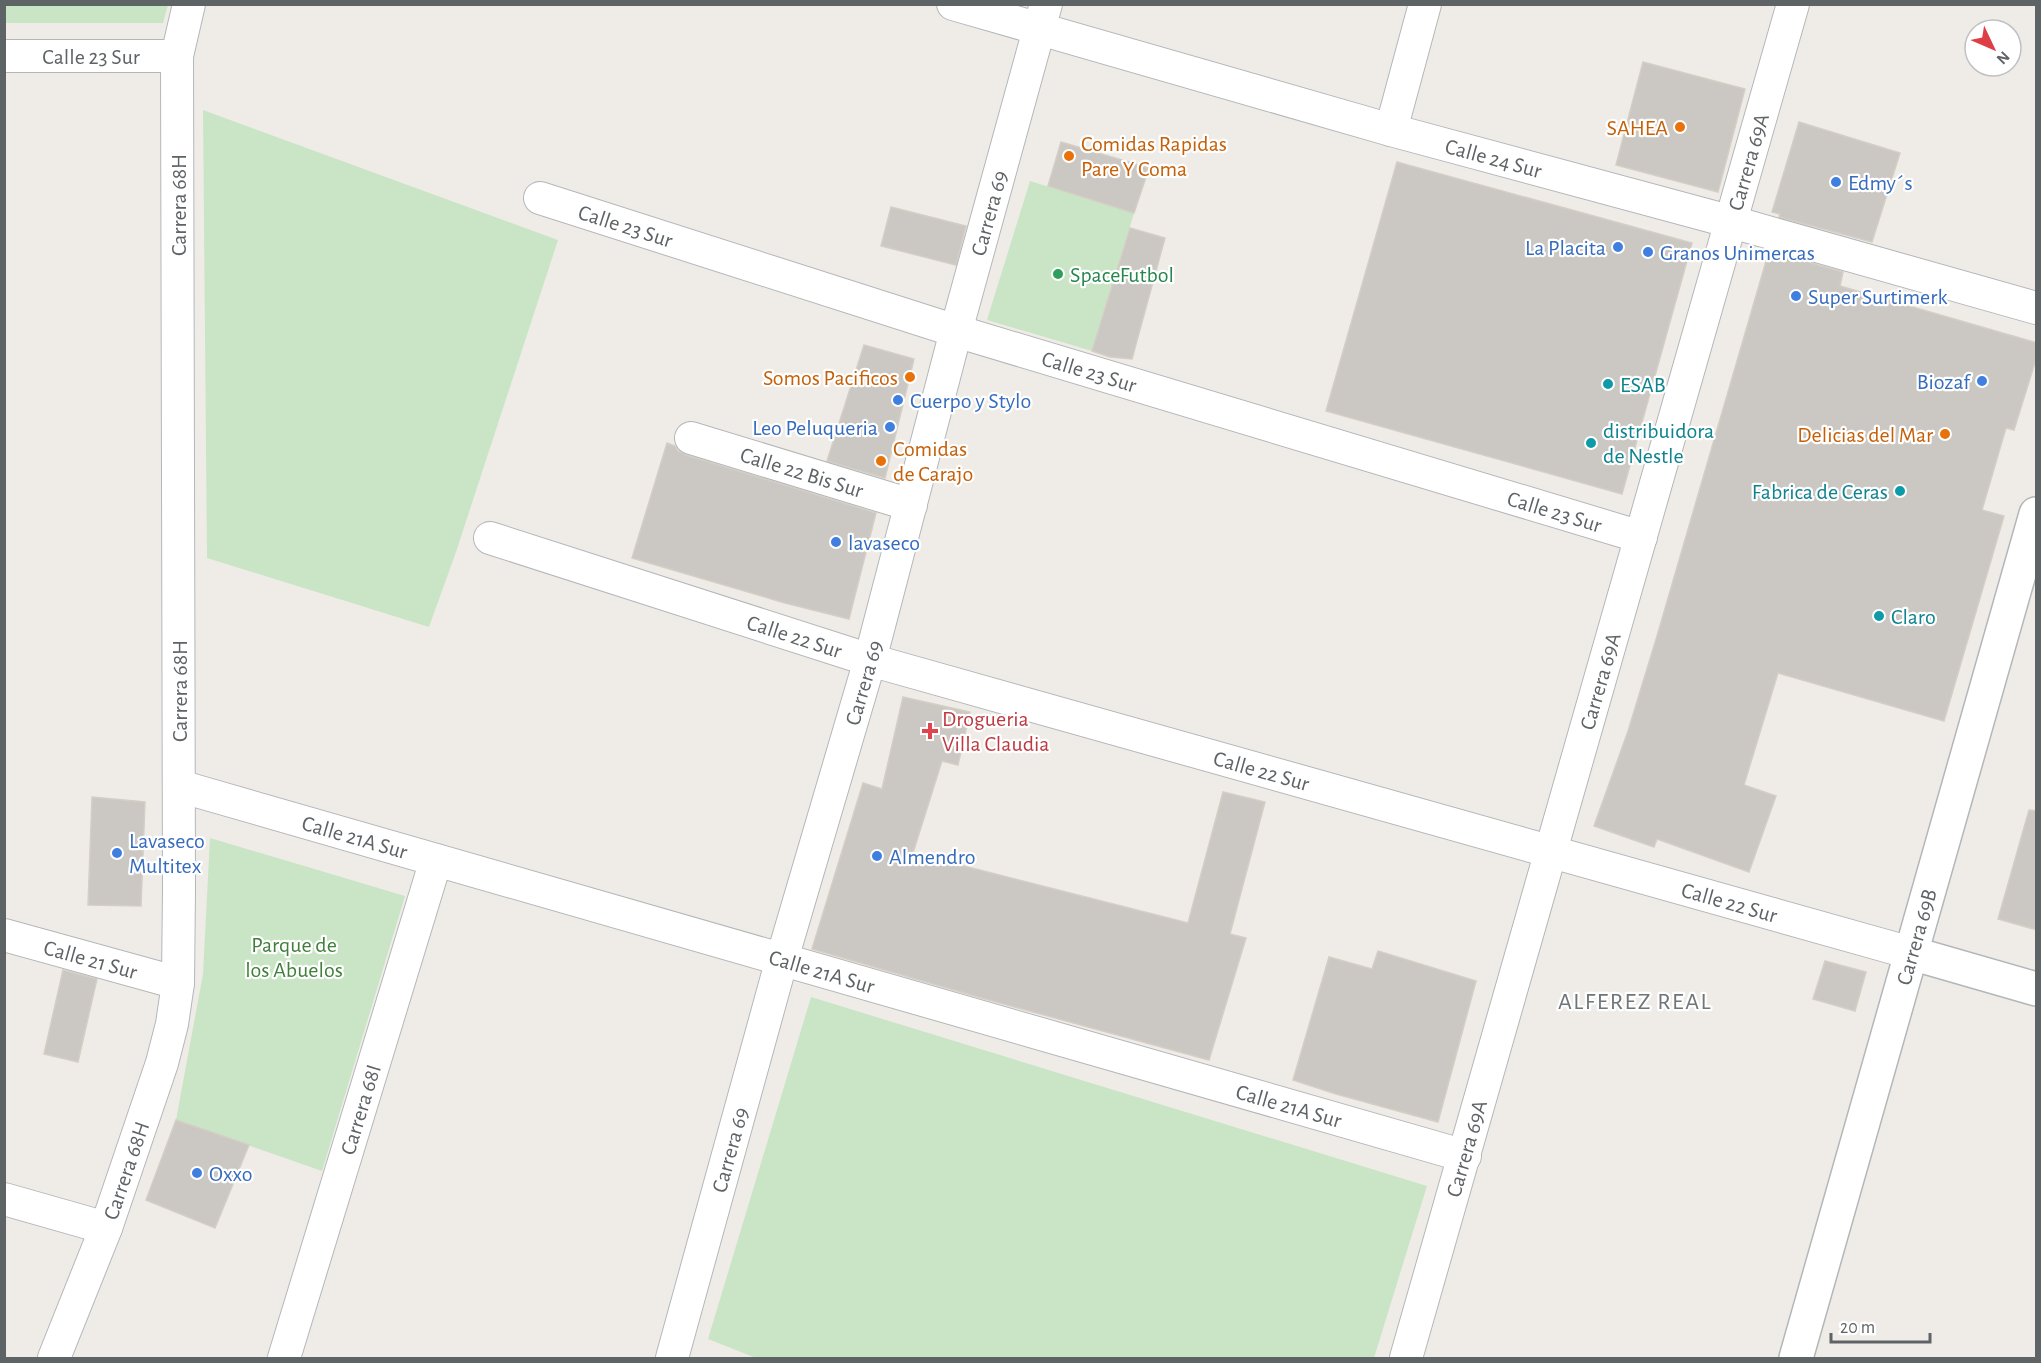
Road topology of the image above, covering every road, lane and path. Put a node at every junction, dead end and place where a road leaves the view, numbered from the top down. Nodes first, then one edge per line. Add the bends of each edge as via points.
1 (189, 4) edge
2 (953, 4) edge
3 (1425, 4) edge
4 (1793, 4) edge
5 (1043, 16) edge
6 (4, 56) edge
7 (177, 56) junction
8 (1390, 130) junction
9 (540, 198) dead end
10 (1732, 222) junction
11 (2037, 308) edge
12 (956, 331) junction
13 (691, 438) dead end
14 (911, 505) junction
15 (2037, 514) edge
16 (1641, 537) junction
17 (490, 538) dead end
18 (870, 660) junction
19 (179, 786) junction
20 (1552, 852) junction
21 (436, 860) junction
22 (4, 935) edge
23 (1911, 953) junction
24 (782, 959) junction
25 (178, 983) junction
26 (2037, 989) edge
27 (1465, 1156) junction
28 (4, 1199) edge
29 (106, 1228) junction
30 (681, 1356) edge
31 (54, 1359) edge
32 (284, 1359) edge
33 (1406, 1359) edge
34 (1796, 1359) edge

1 - 7 street, Carrera 68H
2 - 5 street, Calle 24 Sur
3 - 8 street
4 - 10 street, Carrera 69A
5 - 8 street, Calle 24 Sur
5 - 12 street, Carrera 69
6 - 7 street, Calle 23 Sur
7 - 19 street, Carrera 68H
8 - 10 street, Calle 24 Sur
9 - 12 street, Calle 23 Sur
10 - 11 street, Calle 24 Sur
10 - 16 street, Carrera 69A
12 - 14 street, Carrera 69
12 - 16 street, Calle 23 Sur
13 - 14 street, Calle 22 Bis Sur
14 - 18 street, Carrera 69
15 - 23 street, Carrera 69B
16 - 20 street, Carrera 69A
17 - 18 street, Calle 22 Sur
18 - 20 street, Calle 22 Sur
18 - 24 street, Carrera 69
19 - 21 street, Calle 21A Sur
19 - 25 street, Carrera 68H
20 - 23 street, Calle 22 Sur
20 - 27 street, Carrera 69A
21 - 24 street, Calle 21A Sur
21 - 32 street, Carrera 68I
22 - 25 street, Calle 21 Sur
23 - 26 street, Calle 22 Sur
23 - 34 street, Carrera 69B
24 - 27 street, Calle 21A Sur
24 - 30 street, Carrera 69
25 - 29 street, Carrera 68H via 162,1063
27 - 33 street, Carrera 69A
28 - 29 street
29 - 31 street, Carrera 68H

